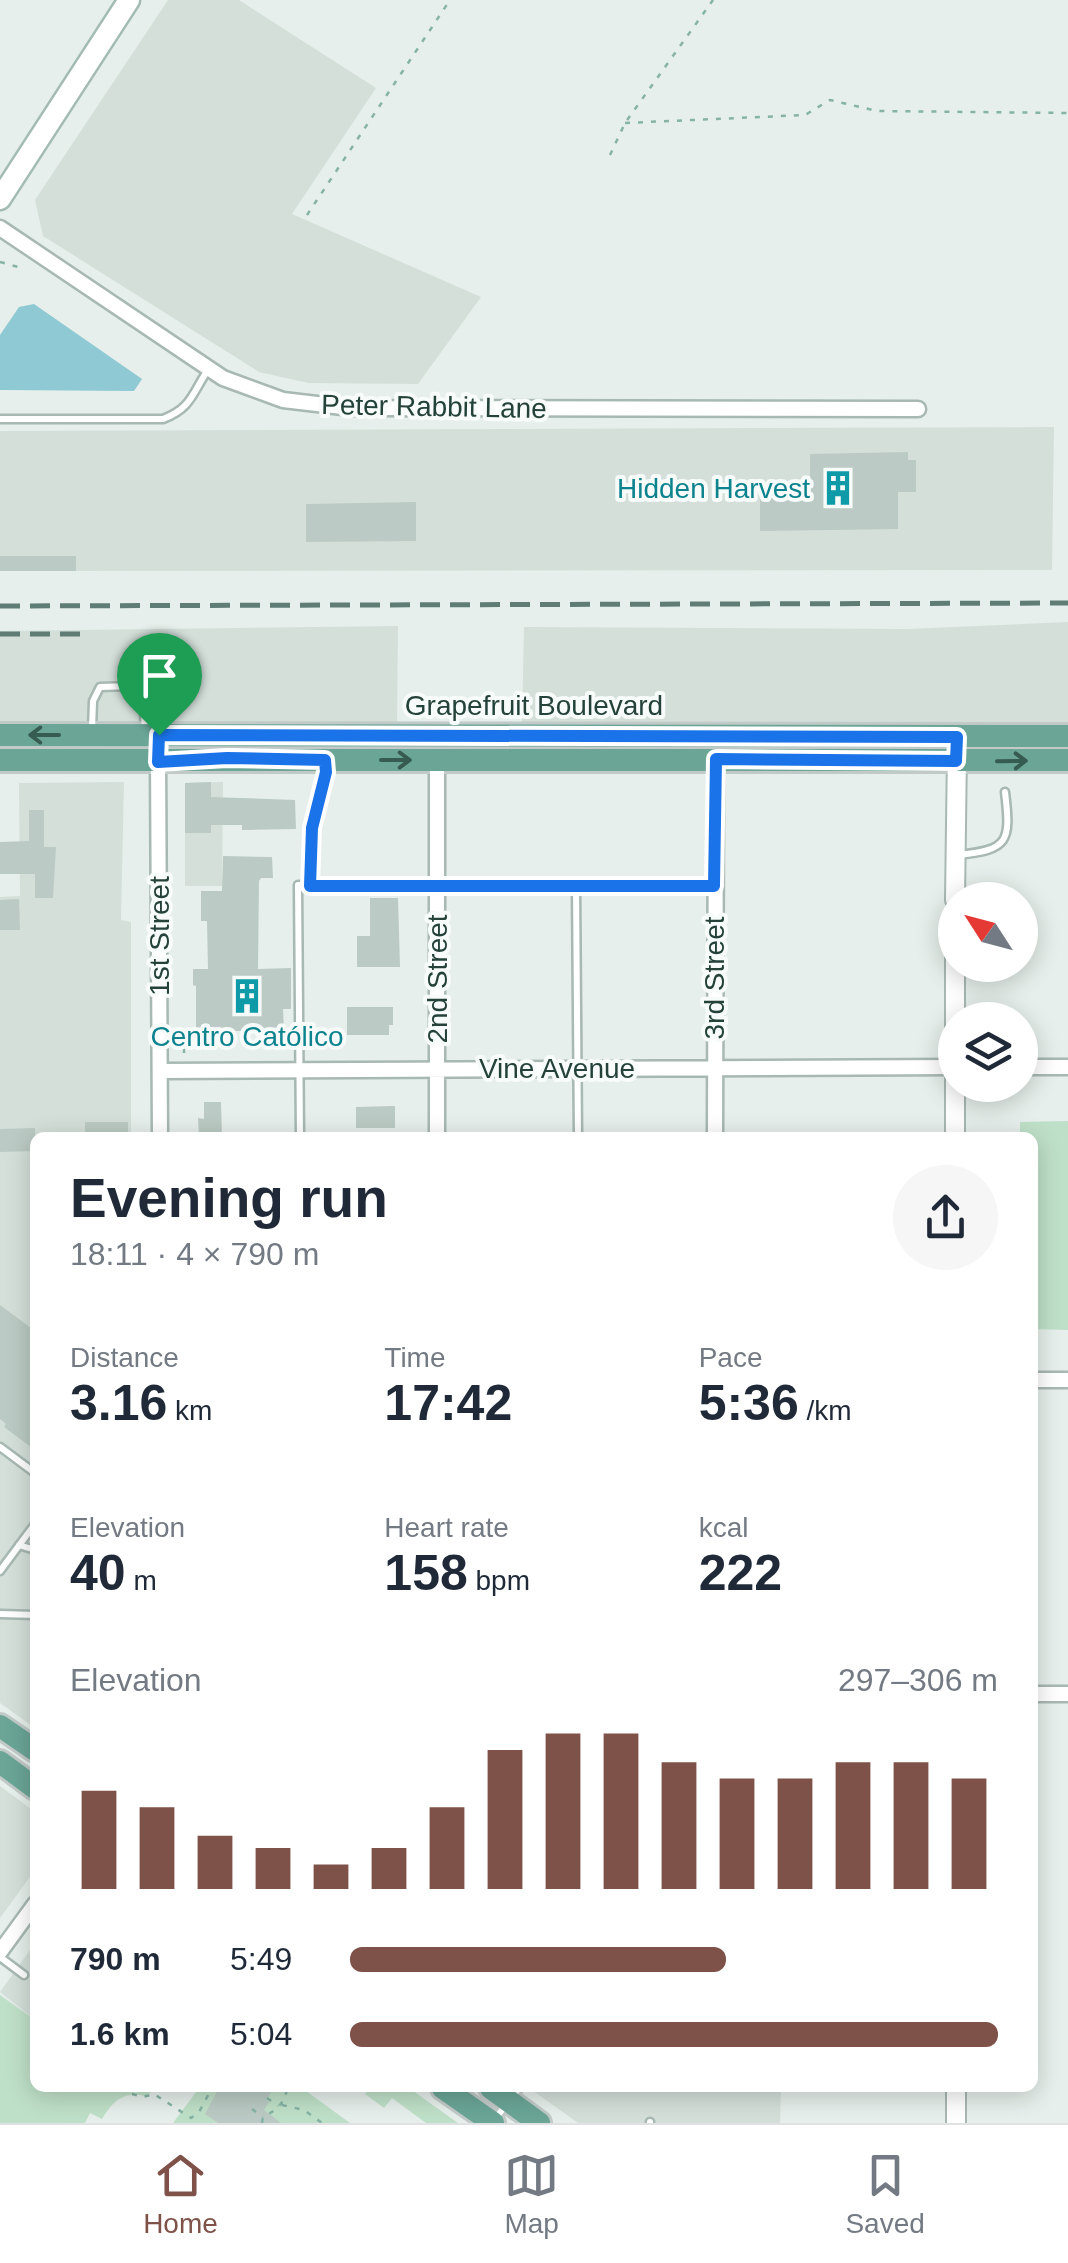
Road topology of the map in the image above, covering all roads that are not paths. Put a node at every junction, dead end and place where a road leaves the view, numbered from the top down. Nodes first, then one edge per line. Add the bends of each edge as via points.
1 (129, 0) edge
2 (0, 199) edge
3 (0, 228) edge
4 (209, 370) junction
5 (918, 409) dead end
6 (0, 418) edge
7 (0, 735) edge
8 (92, 735) junction
9 (152, 735) junction
10 (1068, 736) edge
11 (957, 737) junction
12 (716, 759) junction
13 (0, 760) edge
14 (325, 760) junction
15 (437, 760) junction
16 (1068, 760) edge
17 (956, 761) junction
18 (158, 762) junction
19 (1005, 792) dead end
20 (956, 856) junction
21 (956, 882) edge
22 (310, 886) junction
23 (437, 886) junction
24 (576, 886) junction
25 (714, 886) junction
26 (1038, 1067) edge
27 (1068, 1067) edge
28 (437, 1068) junction
29 (578, 1068) junction
30 (714, 1068) junction
31 (938, 1068) edge
32 (300, 1069) junction
33 (160, 1070) junction
34 (954, 1102) edge
35 (160, 1132) edge
36 (300, 1132) edge
37 (437, 1132) edge
38 (578, 1132) edge
39 (715, 1132) edge
40 (955, 1132) edge
41 (1038, 1380) edge
42 (1068, 1380) edge
43 (0, 1446) edge
44 (30, 1469) edge
45 (30, 1531) edge
46 (19, 1545) junction
47 (30, 1548) edge
48 (0, 1571) edge
49 (0, 1614) edge
50 (30, 1615) edge
51 (1038, 1694) edge
52 (1068, 1694) edge
53 (0, 1726) edge
54 (30, 1747) edge
55 (0, 1762) edge
56 (30, 1784) edge
57 (30, 1911) edge
58 (0, 1954) edge
59 (24, 1975) dead end
60 (449, 2092) edge
61 (506, 2092) edge
62 (956, 2092) edge
63 (492, 2123) edge
64 (540, 2123) edge
65 (956, 2123) edge

1 - 2 main road
3 - 4 street, Peter Rabbit Lane
4 - 5 street, Peter Rabbit Lane via 264,396 351,408
4 - 6 lane via 190,402 163,419
8 -> 7 main road, Grapefruit Boulevard
8 - 9 main road, Grapefruit Boulevard
8 - 9 lane via 92,701 100,686 131,686 143,694
9 - 11 main road, Grapefruit Boulevard
9 - 18 street, 1st Street
10 - 11 main road, Grapefruit Boulevard
11 - 17 street
12 - 15 main road, Grapefruit Boulevard
12 - 17 main road, Grapefruit Boulevard
12 - 25 street, 3rd Street
13 - 18 main road, Grapefruit Boulevard
14 -> 15 main road, Grapefruit Boulevard
14 - 18 main road, Grapefruit Boulevard
14 - 22 lane
15 - 23 street, 2nd Street
17 -> 16 main road, Grapefruit Boulevard
17 - 20 street
18 - 33 street, 1st Street
19 - 20 lane via 1010,830 1001,846
20 - 21 street
22 - 23 lane
22 - 32 lane via 298,886
23 - 24 lane
23 - 28 street, 2nd Street
24 - 25 lane
24 - 29 lane
25 - 30 street, 3rd Street
26 - 27 street
28 - 29 street, Vine Avenue
28 - 32 street, Vine Avenue
28 - 37 street, 2nd Street
29 - 30 street, Vine Avenue
29 - 38 lane
30 - 31 street, Vine Avenue
30 - 39 street, 3rd Street
32 - 33 street, Vine Avenue
32 - 36 lane
33 - 35 street, 1st Street
34 - 40 street
41 - 42 street
43 - 44 lane
45 - 46 lane
46 - 47 lane
46 - 48 lane
49 - 50 lane
51 - 52 street
53 - 54 main road
55 - 56 main road
57 - 58 street
58 - 59 lane
60 - 63 main road
61 - 63 lane
61 - 64 main road
62 - 65 street

